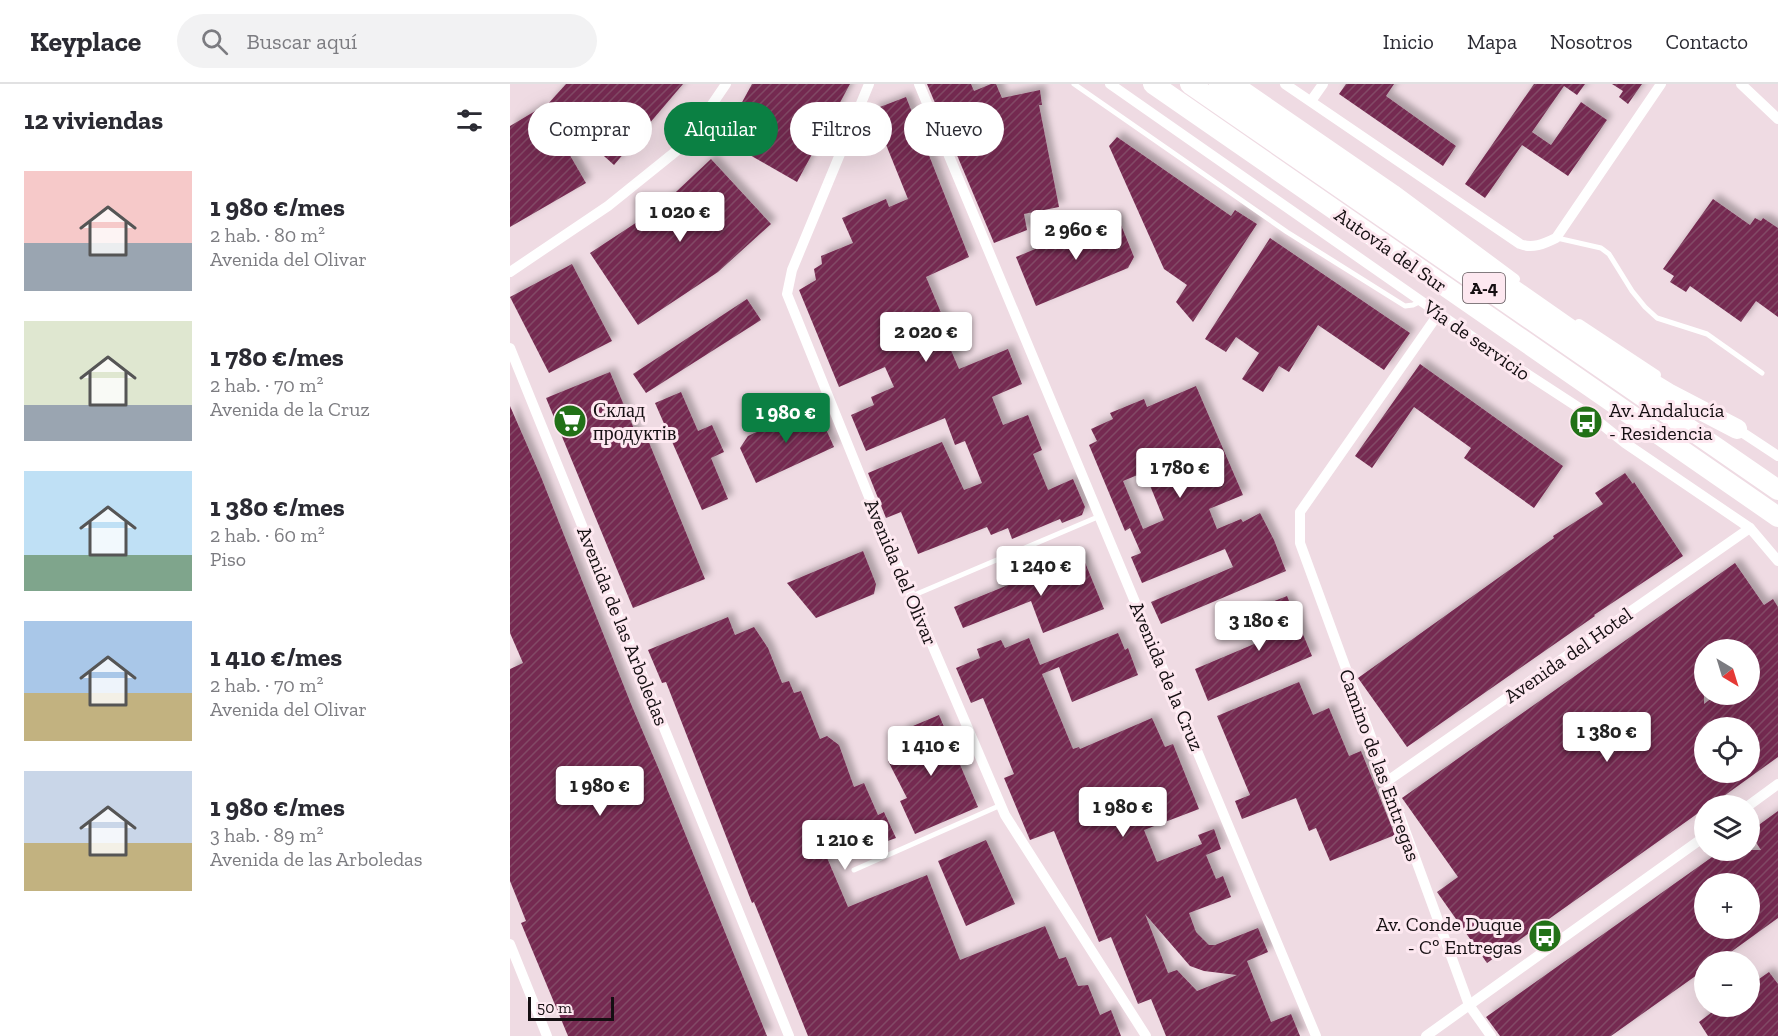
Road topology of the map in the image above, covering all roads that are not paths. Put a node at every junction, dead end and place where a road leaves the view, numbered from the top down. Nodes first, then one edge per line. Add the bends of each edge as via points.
1 (726, 84) edge
2 (869, 84) edge
3 (920, 84) edge
4 (1074, 84) edge
5 (1110, 84) edge
6 (1153, 84) edge
7 (1190, 84) edge
8 (1220, 84) edge
9 (1241, 84) edge
10 (1285, 84) edge
11 (1323, 84) edge
12 (1661, 84) edge
13 (1741, 84) edge
14 (1311, 101) junction
15 (1778, 119) edge
16 (1556, 238) junction
17 (510, 272) edge
18 (1421, 301) junction
19 (1438, 313) junction
20 (510, 348) edge
21 (1762, 373) dead end
22 (1737, 429) junction
23 (1778, 456) edge
24 (1778, 490) edge
25 (1100, 516) junction
26 (1778, 517) edge
27 (1750, 528) junction
28 (1778, 561) edge
29 (912, 596) junction
30 (1386, 782) junction
31 (1778, 784) edge
32 (1760, 797) edge
33 (1001, 805) junction
34 (1694, 844) edge
35 (854, 870) dead end
36 (510, 944) edge
37 (1469, 1005) junction
38 (545, 1035) edge
39 (789, 1036) edge
40 (1146, 1036) edge
41 (1316, 1036) edge
42 (1426, 1036) edge
43 (1491, 1036) edge

1 - 17 street via 685,144 608,207
2 - 29 street, Avenida del Olivar via 792,270 787,294
3 - 25 street, Avenida de la Cruz
4 - 18 lane via 1287,232 1405,306
5 - 18 street, Vía de servicio
6 - 26 highway, Autovía del Sur / A-4
7 - 24 highway, Autovía del Sur / A-4
8 - 22 highway via 1617,362
9 - 22 street via 1395,190 1544,301
10 - 14 street
11 - 14 street
12 - 16 street
13 - 15 street
14 - 16 street via 1520,244 1527,247
16 - 21 lane via 1601,248 1657,318 1707,334
18 - 19 street, Vía de servicio
19 - 27 street, Vía de servicio
19 - 30 street, Camino de las Entregas via 1300,512 1300,543
20 - 39 street, Avenida de las Arboledas
22 - 23 street
25 - 29 lane
25 - 41 street, Avenida de la Cruz
27 - 28 street, Vía de servicio
27 - 30 street, Avenida del Hotel
29 - 33 street, Avenida del Olivar
30 - 37 street, Camino de las Entregas
31 - 32 street
33 - 35 lane
33 - 40 street, Avenida del Olivar
34 - 37 street
36 - 38 street
37 - 42 street
37 - 43 street, Camino de las Entregas

